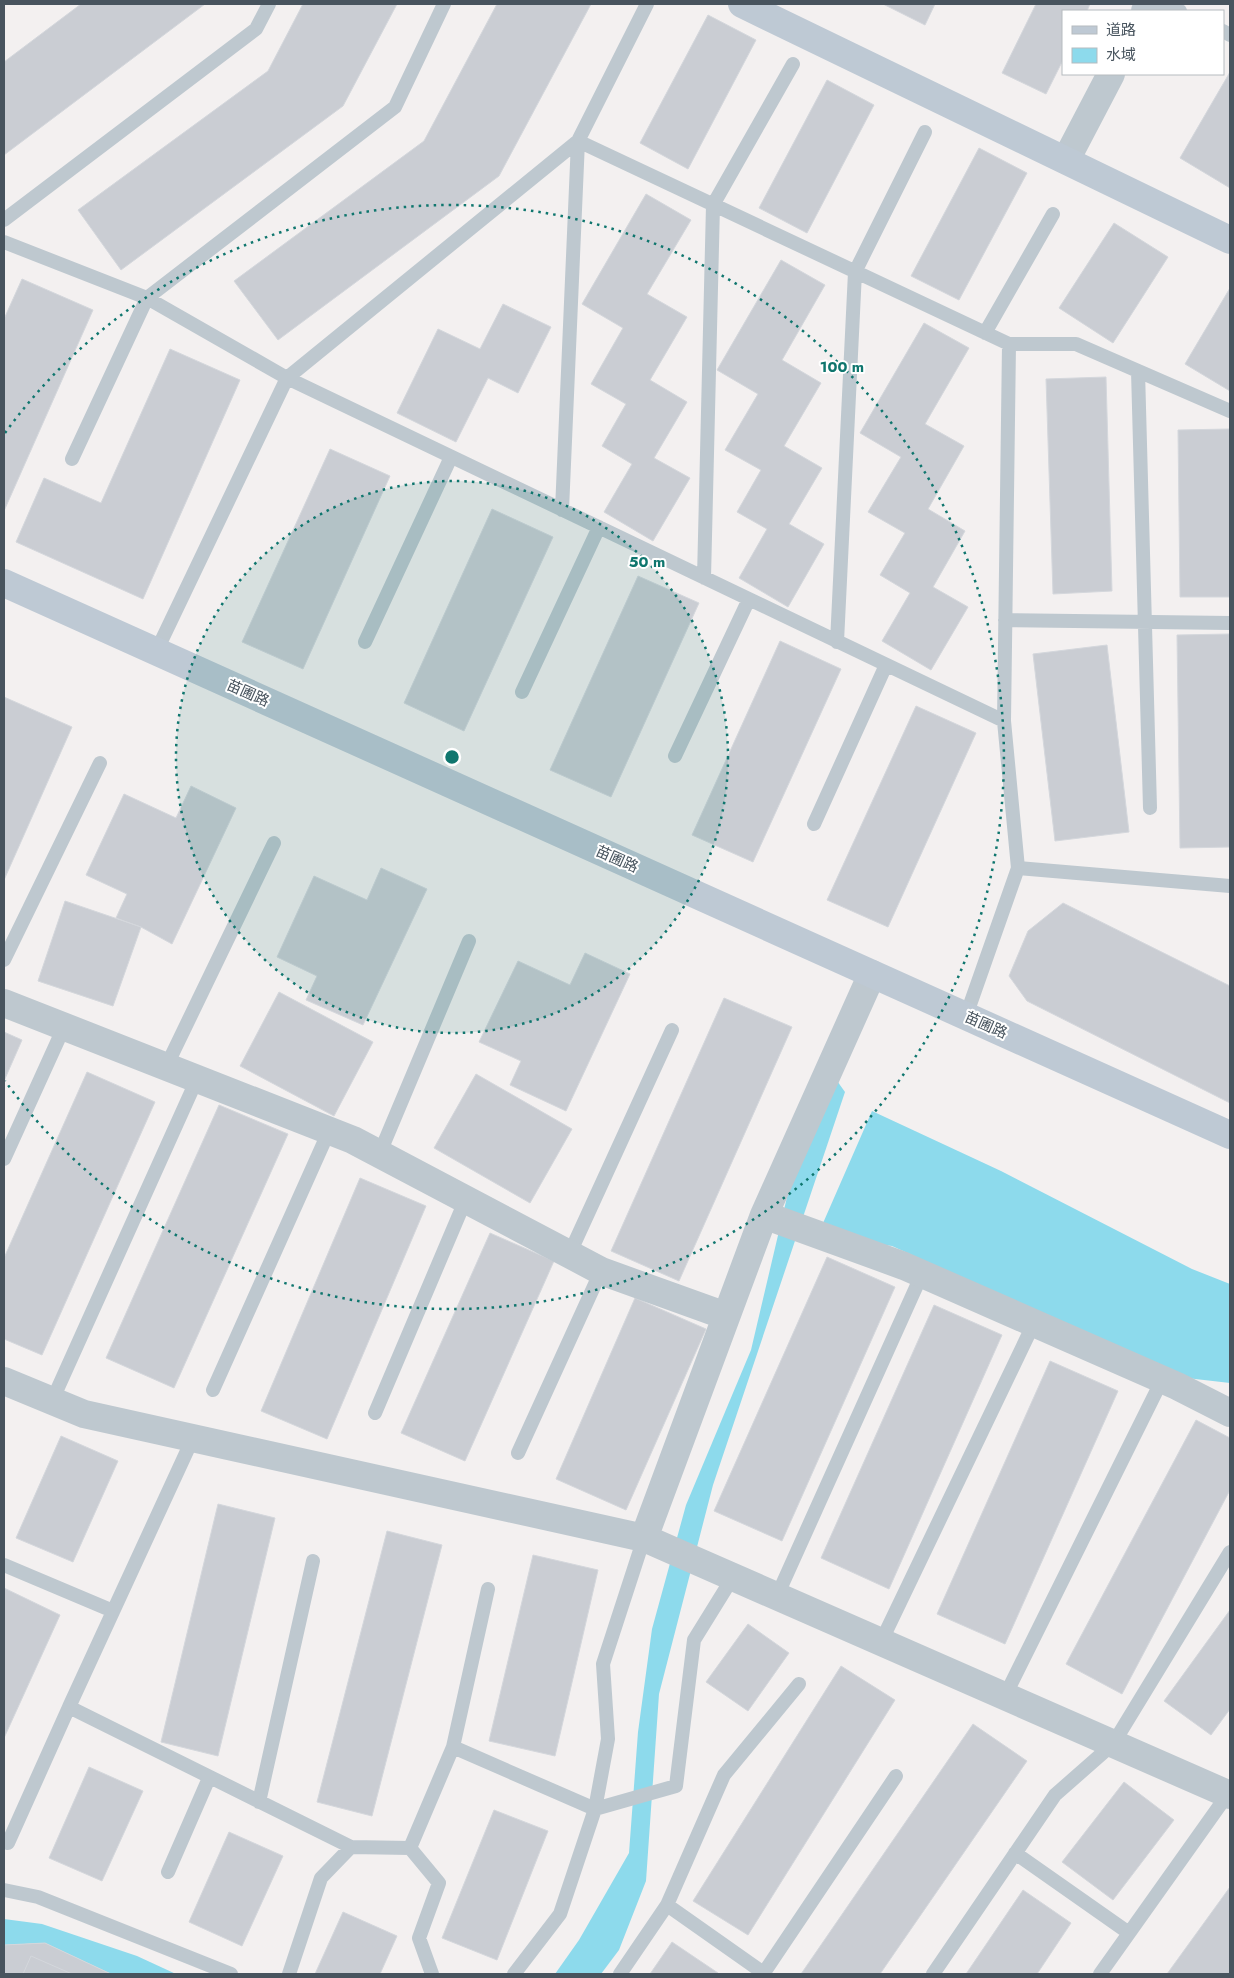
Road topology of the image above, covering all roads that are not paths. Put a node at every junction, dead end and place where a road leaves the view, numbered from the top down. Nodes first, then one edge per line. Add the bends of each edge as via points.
1 (269, 4) edge
2 (444, 4) edge
3 (647, 4) edge
4 (742, 4) edge
5 (1164, 4) edge
6 (1178, 10) edge
7 (792, 64) dead end
8 (1110, 75) edge
9 (925, 132) dead end
10 (578, 141) junction
11 (1066, 160) junction
12 (713, 205) junction
13 (1053, 214) dead end
14 (4, 220) edge
15 (1230, 240) edge
16 (4, 242) edge
17 (855, 272) junction
18 (147, 298) junction
19 (985, 333) junction
20 (1009, 344) junction
21 (1138, 371) junction
22 (287, 378) junction
23 (1230, 412) edge
24 (451, 457) junction
25 (72, 459) dead end
26 (562, 510) junction
27 (599, 528) junction
28 (704, 578) junction
29 (4, 583) edge
30 (749, 599) junction
31 (1005, 620) junction
32 (1145, 622) junction
33 (1230, 623) edge
34 (365, 642) dead end
35 (837, 642) junction
36 (156, 652) junction
37 (886, 665) junction
38 (522, 692) dead end
39 (1004, 722) junction
40 (675, 756) dead end
41 (100, 763) dead end
42 (1150, 808) dead end
43 (814, 824) dead end
44 (274, 843) dead end
45 (1018, 868) junction
46 (1230, 886) edge
47 (469, 941) dead end
48 (4, 960) edge
49 (872, 974) junction
50 (4, 1003) edge
51 (966, 1016) junction
52 (64, 1027) junction
53 (672, 1030) dead end
54 (166, 1067) junction
55 (197, 1079) junction
56 (329, 1131) junction
57 (1230, 1135) edge
58 (379, 1155) junction
59 (4, 1159) edge
60 (465, 1201) junction
61 (764, 1215) junction
62 (569, 1255) junction
63 (601, 1271) junction
64 (922, 1274) junction
65 (726, 1316) junction
66 (1034, 1323) junction
67 (1162, 1380) junction
68 (4, 1381) edge
69 (213, 1390) dead end
70 (52, 1401) junction
71 (375, 1413) dead end
72 (1230, 1413) edge
73 (193, 1438) junction
74 (518, 1453) dead end
75 (644, 1538) junction
76 (1230, 1552) edge
77 (313, 1561) dead end
78 (4, 1565) edge
79 (733, 1577) junction
80 (488, 1589) dead end
81 (777, 1596) junction
82 (113, 1611) junction
83 (881, 1642) junction
84 (799, 1684) dead end
85 (1005, 1696) junction
86 (69, 1707) junction
87 (1113, 1744) junction
88 (453, 1748) junction
89 (896, 1776) dead end
90 (209, 1778) junction
91 (1229, 1793) edge
92 (260, 1802) junction
93 (594, 1809) junction
94 (8, 1843) dead end
95 (350, 1847) junction
96 (410, 1848) junction
97 (1015, 1853) junction
98 (168, 1872) dead end
99 (4, 1890) edge
100 (667, 1905) junction
101 (1129, 1933) junction
102 (231, 1974) edge
103 (288, 1974) edge
104 (432, 1974) edge
105 (514, 1974) edge
106 (620, 1974) edge
107 (764, 1974) edge
108 (933, 1974) edge
109 (1100, 1974) edge

1 - 14 lane via 256,30
2 - 18 lane via 395,107
3 - 10 lane
4 - 11 street
5 - 6 lane
7 - 12 lane
8 - 11 street
9 - 17 lane
10 - 12 lane
10 - 22 lane
10 - 26 lane
11 - 15 street
12 - 17 lane
12 - 28 lane
13 - 19 lane
16 - 18 lane
17 - 19 lane
17 - 35 lane
18 - 22 lane
18 - 25 lane
19 - 20 lane
20 - 21 lane via 1076,344
20 - 31 lane
21 - 23 lane
21 - 32 lane
22 - 24 lane
22 - 36 lane
24 - 26 lane
24 - 34 lane
26 - 27 lane
27 - 28 lane
27 - 38 lane
28 - 30 lane
29 - 36 street, 苗圃路
30 - 35 lane
30 - 40 lane
31 - 32 lane
31 - 39 lane
32 - 33 lane
32 - 42 lane
35 - 37 lane
36 - 49 street, 苗圃路
37 - 39 lane
37 - 43 lane
39 - 45 lane
41 - 48 lane
44 - 54 lane
45 - 46 lane
45 - 51 lane
47 - 58 lane
49 - 51 street, 苗圃路
49 - 61 street
50 - 52 street
51 - 57 street, 苗圃路
52 - 54 street
52 - 59 lane
53 - 62 lane
54 - 55 street
55 - 56 street
55 - 70 lane
56 - 58 street
56 - 69 lane
58 - 60 street
60 - 62 street
60 - 71 lane
61 - 64 street
61 - 65 street
62 - 63 street
63 - 65 street
63 - 74 lane
64 - 66 street
64 - 81 lane
65 - 75 street
66 - 67 street
66 - 83 lane
67 - 72 street
67 - 85 lane
68 - 70 street
70 - 73 street via 84,1414
73 - 75 street
73 - 82 lane
75 - 79 street
75 - 93 lane via 603,1664 608,1739
76 - 87 lane
77 - 92 lane
78 - 82 lane
79 - 81 street
79 - 93 lane via 694,1640 676,1786
80 - 88 lane
81 - 83 street
82 - 86 lane
83 - 85 street
84 - 100 lane via 724,1775
85 - 87 street
86 - 90 lane
86 - 94 lane
87 - 91 street
87 - 97 lane via 1055,1795
88 - 93 lane
88 - 96 lane
89 - 107 lane
90 - 92 lane
90 - 98 lane
91 - 101 lane
92 - 95 lane
93 - 105 lane via 560,1914
95 - 96 lane
95 - 103 lane via 321,1878
96 - 104 lane via 439,1883 418,1938
97 - 101 lane
97 - 108 lane
99 - 102 lane via 38,1897
100 - 106 lane
100 - 107 lane
101 - 109 lane

